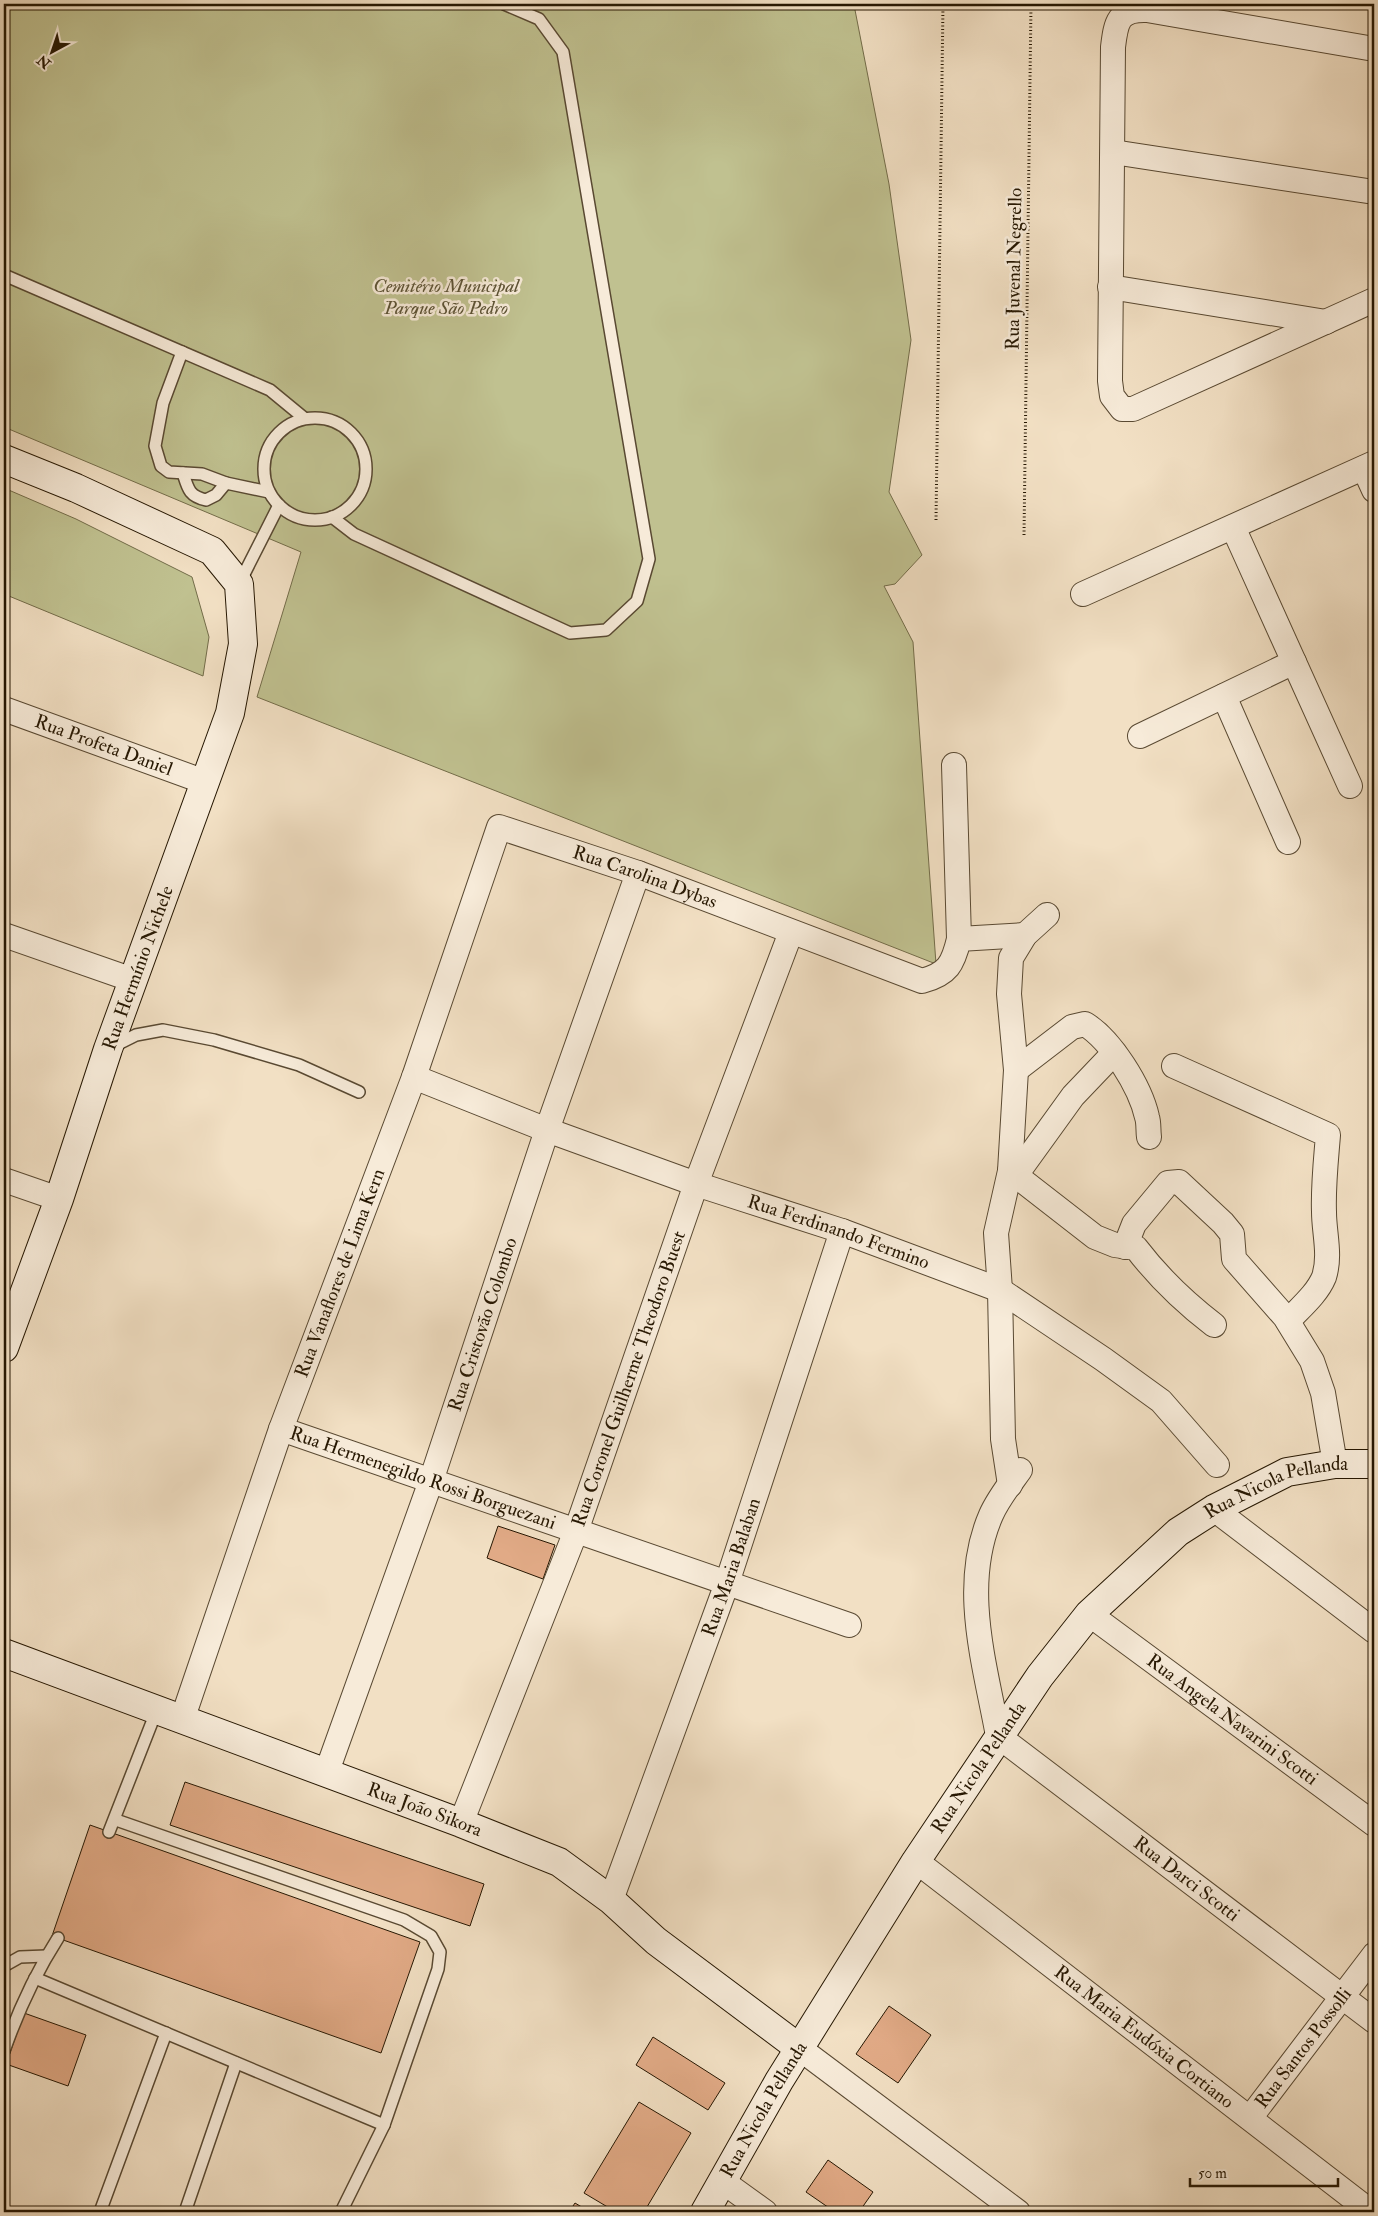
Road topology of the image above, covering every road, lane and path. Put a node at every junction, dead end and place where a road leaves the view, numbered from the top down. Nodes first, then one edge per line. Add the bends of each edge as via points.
1 (504, 4) edge
2 (943, 4) edge
3 (1031, 4) edge
4 (1374, 49) edge
5 (1113, 152) junction
6 (1374, 192) edge
7 (4, 275) edge
8 (1110, 287) junction
9 (1374, 300) edge
10 (1326, 322) junction
11 (182, 352) junction
12 (304, 418) junction
13 (4, 459) edge
14 (1369, 466) edge
15 (183, 473) junction
16 (226, 483) junction
17 (1374, 490) edge
18 (269, 492) junction
19 (279, 505) junction
20 (332, 517) junction
21 (936, 520) dead end
22 (1233, 527) junction
23 (1024, 535) dead end
24 (239, 584) junction
25 (1083, 594) dead end
26 (1294, 662) junction
27 (1224, 696) junction
28 (4, 709) edge
29 (1140, 736) dead end
30 (954, 765) dead end
31 (205, 782) junction
32 (1350, 786) dead end
33 (499, 826) joint
34 (1288, 842) dead end
35 (638, 873) junction
36 (1047, 915) dead end
37 (791, 932) junction
38 (4, 935) edge
39 (1025, 935) junction
40 (959, 939) junction
41 (133, 980) junction
42 (108, 1049) junction
43 (1114, 1053) junction
44 (1174, 1066) dead end
45 (1016, 1070) junction
46 (414, 1077) junction
47 (359, 1092) dead end
48 (547, 1130) junction
49 (1149, 1137) dead end
50 (1013, 1173) junction
51 (4, 1180) edge
52 (696, 1184) junction
53 (59, 1199) junction
54 (842, 1231) junction
55 (1125, 1247) junction
56 (1000, 1290) junction
57 (1288, 1321) junction
58 (1214, 1325) dead end
59 (4, 1348) edge
60 (281, 1429) junction
61 (1335, 1464) junction
62 (1374, 1464) edge
63 (1217, 1465) dead end
64 (431, 1481) junction
65 (1214, 1508) junction
66 (576, 1531) junction
67 (727, 1583) junction
68 (1089, 1614) junction
69 (849, 1625) dead end
70 (1374, 1631) edge
71 (4, 1653) edge
72 (156, 1712) junction
73 (182, 1720) junction
74 (998, 1736) junction
75 (326, 1774) junction
76 (116, 1820) junction
77 (461, 1823) junction
78 (1374, 1824) edge
79 (109, 1832) dead end
80 (916, 1861) junction
81 (610, 1900) junction
82 (58, 1938) dead end
83 (1374, 1955) edge
84 (46, 1956) junction
85 (4, 1966) edge
86 (35, 1978) junction
87 (1342, 1997) junction
88 (1374, 2021) edge
89 (166, 2033) junction
90 (799, 2048) junction
91 (4, 2051) edge
92 (236, 2063) junction
93 (1250, 2118) junction
94 (384, 2125) junction
95 (722, 2181) junction
96 (100, 2212) edge
97 (185, 2212) edge
98 (341, 2212) edge
99 (706, 2212) edge
100 (765, 2212) edge
101 (1018, 2212) edge
102 (1371, 2212) edge

1 - 20 lane via 539,19 563,52 648,558 637,601 606,630 570,632 354,534
2 - 21 path
3 - 23 path, Rua Juvenal Negrello
4 - 5 street via 1147,10 1129,11 1118,22 1114,37
5 - 6 street
5 - 8 street
7 - 11 lane
8 - 10 street
8 - 10 street via 1110,389 1118,406 1127,410 1140,407
9 - 10 street
11 - 12 lane via 270,390
11 - 15 lane via 163,403 155,446 162,466 170,472
12 - 18 lane via 289,424 268,446 264,472
12 - 20 lane via 321,418 337,423 351,433 361,447 365,463 364,480 358,496
13 - 24 street via 76,488 212,551
14 - 17 street
14 - 22 street
15 - 16 lane via 202,474
15 - 16 lane via 187,487 195,497 206,500 216,495
16 - 18 lane
18 - 19 lane
19 - 20 lane via 304,519
19 - 24 lane
22 - 25 street
22 - 26 street
24 - 31 street, Rua Hermínio Nichele via 244,644 230,713
26 - 27 street
26 - 32 street
27 - 29 street
27 - 34 street
28 - 31 street, Rua Profeta Daniel
30 - 40 street, Rua Carolina Dybas
31 - 41 street, Rua Hermínio Nichele
33 - 35 street, Rua Carolina Dybas
33 - 46 street, Rua Vanaflores de Lima Kern
35 - 37 street, Rua Carolina Dybas
35 - 48 street, Rua Cristovão Colombo
36 - 39 street
37 - 40 street, Rua Carolina Dybas via 922,981 944,972 954,960
37 - 52 street, Rua Coronel Guilherme Theodoro Buest
38 - 41 street
39 - 40 street
39 - 45 street via 1011,958 1009,994
41 - 42 street, Rua Hermínio Nichele
42 - 47 lane via 136,1035 163,1030 214,1040 299,1065
42 - 53 street, Rua Hermínio Nichele
43 - 45 street via 1085,1024 1072,1027
43 - 49 street via 1135,1086 1147,1117
43 - 50 street via 1073,1096
44 - 57 street via 1328,1135 1324,1214 1328,1237 1324,1276 1318,1288
45 - 50 street
46 - 48 street, Rua Ferdinando Fermino
46 - 60 street, Rua Vanaflores de Lima Kern
48 - 52 street, Rua Ferdinando Fermino
48 - 64 street, Rua Cristovão Colombo
50 - 55 street via 1095,1237
50 - 56 street via 996,1233
51 - 53 street
52 - 54 street, Rua Ferdinando Fermino
52 - 66 street, Rua Coronel Guilherme Theodoro Buest
53 - 59 street, Rua Hermínio Nichele
54 - 56 street, Rua Ferdinando Fermino
54 - 67 street, Rua Maria Balaban
55 - 57 street via 1134,1224 1162,1190 1168,1183 1179,1182 1228,1228 1232,1234 1234,1259
55 - 58 street via 1136,1248 1181,1300
56 - 63 street, Rua Ferdinando Fermino via 1161,1401
56 - 74 street via 1003,1439 1015,1477 991,1513 980,1543 976,1577 976,1614
57 - 61 street via 1312,1361 1323,1393
60 - 64 street, Rua Hermenegildo Rossi Borguezani
60 - 73 street, Rua Vanaflores de Lima Kern
61 - 62 street, Rua Nicola Pellanda
61 - 65 street, Rua Nicola Pellanda via 1287,1472
64 - 66 street, Rua Hermenegildo Rossi Borguezani
64 - 75 street, Rua Cristovão Colombo
65 - 68 street, Rua Nicola Pellanda via 1178,1532
65 - 70 street
66 - 67 street, Rua Hermenegildo Rossi Borguezani
66 - 77 street, Rua Coronel Guilherme Theodoro Buest
67 - 69 street, Rua Hermenegildo Rossi Borguezani
67 - 81 street, Rua Maria Balaban
68 - 74 street, Rua Nicola Pellanda
68 - 78 street, Rua Angela Navarini Scotti
71 - 72 street, Rua João Sikora
72 - 73 street, Rua João Sikora
72 - 76 lane
73 - 75 street, Rua João Sikora
74 - 80 street, Rua Nicola Pellanda
74 - 87 street, Rua Darci Scotti
75 - 77 street, Rua João Sikora
76 - 79 lane
76 - 94 lane via 404,1920 431,1936 440,1952 438,1969
77 - 81 street, Rua João Sikora via 559,1862
80 - 90 street, Rua Nicola Pellanda
80 - 93 street, Rua Maria Eudóxia Cortiano
81 - 90 street, Rua João Sikora via 656,1941
82 - 84 lane
83 - 87 street, Rua Santos Possolli
84 - 85 lane via 20,1957
84 - 86 lane
86 - 89 lane
86 - 91 lane
87 - 88 street, Rua Darci Scotti
87 - 93 street, Rua Santos Possolli
89 - 92 lane
89 - 96 lane
90 - 95 street, Rua Nicola Pellanda
90 - 101 street
92 - 94 lane
92 - 97 lane
93 - 102 street, Rua Maria Eudóxia Cortiano
94 - 98 lane
95 - 99 street, Rua Nicola Pellanda
95 - 100 street

